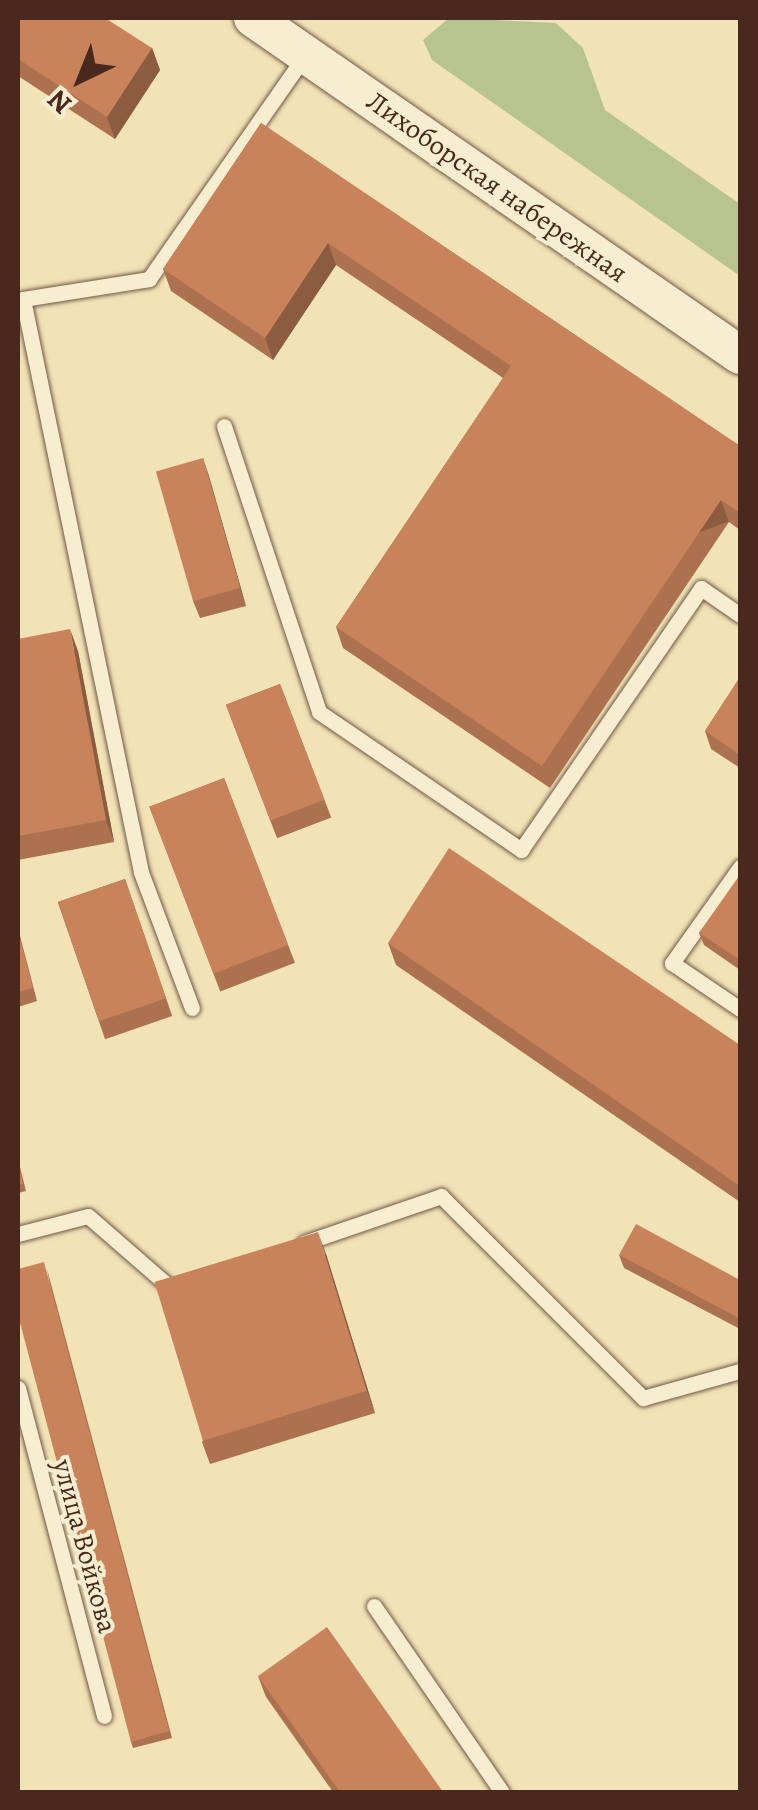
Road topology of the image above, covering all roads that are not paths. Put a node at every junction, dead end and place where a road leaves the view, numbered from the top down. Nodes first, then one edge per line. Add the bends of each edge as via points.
1 (253, 18) edge
2 (306, 54) junction
3 (740, 356) edge
4 (224, 426) dead end
5 (740, 614) edge
6 (740, 866) edge
7 (192, 1008) dead end
8 (740, 1008) edge
9 (18, 1234) edge
10 (280, 1252) edge
11 (190, 1283) edge
12 (740, 1371) edge
13 (18, 1388) edge
14 (374, 1606) dead end
15 (104, 1716) dead end
16 (502, 1792) edge

1 - 2 street, Лихоборская набережная
2 - 3 street, Лихоборская набережная
2 - 7 lane via 149,279 23,299 141,872
4 - 5 lane via 320,712 520,850 701,588
6 - 8 lane via 672,962
9 - 11 lane via 88,1216 172,1289
10 - 12 lane via 442,1196 643,1398
13 - 15 lane, улица Войкова
14 - 16 lane

